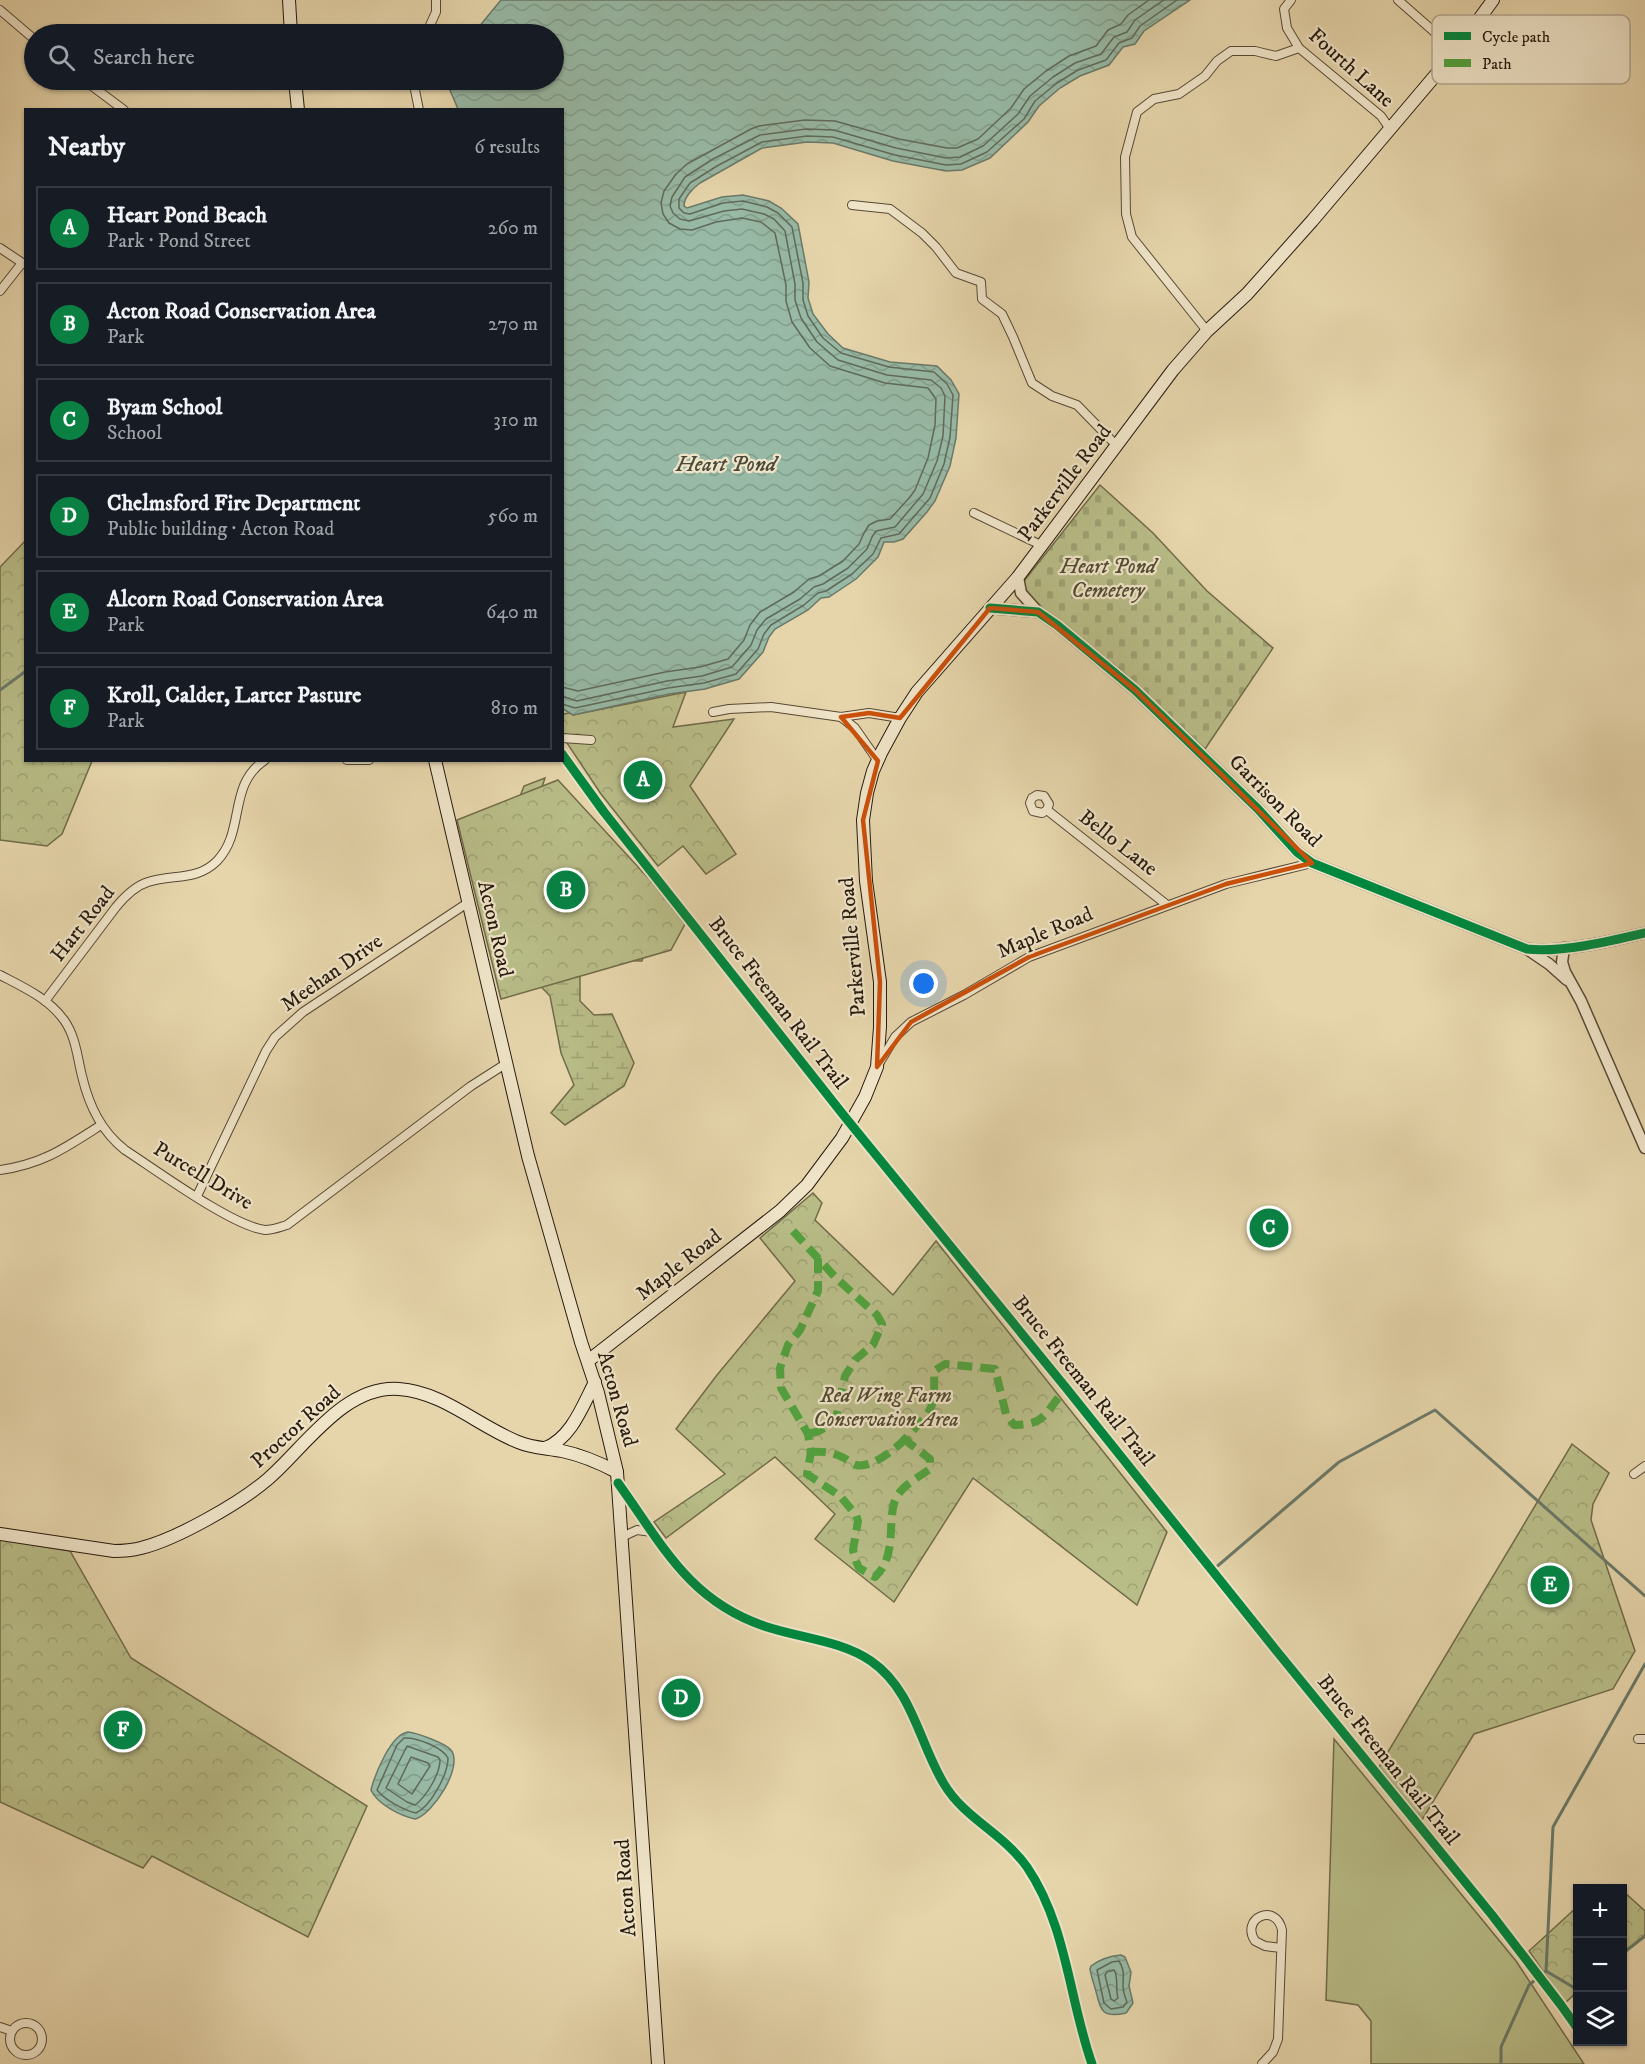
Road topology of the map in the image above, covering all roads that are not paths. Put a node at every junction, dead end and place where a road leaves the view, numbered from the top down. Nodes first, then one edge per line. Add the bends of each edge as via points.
1 (289, 0) edge
2 (436, 0) edge
3 (1291, 0) edge
4 (1398, 0) edge
5 (1493, 0) edge
6 (0, 10) edge
7 (1482, 15) edge
8 (290, 24) edge
9 (431, 24) edge
10 (24, 30) edge
11 (1432, 30) edge
12 (1299, 48) junction
13 (1432, 79) edge
14 (97, 90) edge
15 (296, 90) edge
16 (414, 90) edge
17 (121, 108) edge
18 (298, 108) edge
19 (419, 108) edge
20 (1390, 129) junction
21 (852, 205) dead end
22 (0, 248) edge
23 (24, 264) edge
24 (0, 291) edge
25 (1207, 330) junction
26 (1117, 446) junction
27 (974, 513) dead end
28 (1043, 546) junction
29 (1018, 577) junction
30 (990, 608) junction
31 (1038, 612) junction
32 (713, 712) dead end
33 (841, 717) junction
34 (900, 718) junction
35 (564, 738) edge
36 (591, 740) dead end
37 (878, 761) junction
38 (263, 762) edge
39 (435, 762) edge
40 (1047, 810) dead end
41 (1312, 863) junction
42 (469, 902) junction
43 (1167, 905) junction
44 (1645, 933) edge
45 (1564, 948) junction
46 (1527, 949) junction
47 (0, 975) edge
48 (1569, 982) junction
49 (45, 1001) junction
50 (507, 1063) junction
51 (877, 1067) junction
52 (100, 1125) junction
53 (1645, 1148) edge
54 (0, 1170) edge
55 (197, 1196) junction
56 (588, 1361) junction
57 (595, 1382) junction
58 (545, 1448) junction
59 (1645, 1466) edge
60 (1634, 1474) dead end
61 (618, 1478) junction
62 (652, 1532) junction
63 (0, 1534) edge
64 (622, 1537) junction
65 (1281, 1948) junction
66 (0, 2027) edge
67 (12, 2031) dead end
68 (658, 2064) edge
69 (1092, 2064) edge
70 (1262, 2064) edge

1 - 8 main road
2 - 9 street
3 - 12 street, Fourth Lane via 1284,9 1287,28
4 - 11 street
5 - 7 main road, Parkerville Road
6 - 10 street
12 - 20 street, Fourth Lane via 1381,116
12 - 25 street via 1276,56 1231,51 1179,94 1154,99 1137,112 1125,157 1126,214 1132,237
13 - 20 main road, Parkerville Road
14 - 17 street
15 - 18 main road
16 - 19 street
20 - 25 main road, Parkerville Road via 1269,270
21 - 26 street via 890,208 922,233 956,273 981,282 982,299 1002,314 1032,383 1077,405
22 - 23 street
23 - 24 street
25 - 26 main road, Parkerville Road
26 - 28 main road, Parkerville Road
27 - 28 street
28 - 29 main road, Parkerville Road
29 - 30 main road, Parkerville Road
29 - 31 street, Garrison Road via 1021,593
30 - 31 street
30 - 34 main road, Parkerville Road via 916,692
31 - 41 street, Garrison Road via 1135,690
32 - 33 street via 771,707
33 - 34 street via 869,713
33 - 37 street via 855,728
34 - 37 main road, Parkerville Road
35 - 36 street
37 - 51 main road, Parkerville Road via 863,820 866,881 880,982
38 - 49 street, Hart Road via 244,784 233,835 220,858 197,874 152,881 129,893
39 - 42 main road, Acton Road
40 - 43 street, Bello Lane
41 - 43 street, Maple Road via 1249,877
41 - 46 street, Garrison Road
42 - 50 main road, Acton Road
42 - 55 street, Meehan Drive via 303,1012 275,1037
43 - 51 street, Maple Road via 1029,957 921,1016 896,1037
44 - 45 street, Garrison Road
45 - 46 street, Garrison Road
45 - 48 street via 1562,962
46 - 48 street
47 - 49 street, Purcell Drive
48 - 53 street via 1581,1001
49 - 52 street, Purcell Drive via 71,1032
50 - 55 street, Purcell Drive via 287,1225 265,1230 252,1226
50 - 56 main road, Acton Road via 528,1156
51 - 56 main road, Maple Road via 852,1124 807,1185 780,1211
52 - 54 street via 41,1161
52 - 55 street, Purcell Drive via 125,1150
56 - 57 main road, Acton Road
57 - 58 main road via 566,1432
57 - 61 main road, Acton Road
58 - 61 main road, Proctor Road via 581,1457
58 - 63 main road, Proctor Road via 518,1442 424,1394 388,1388 366,1394 343,1408 242,1498 153,1544 114,1551
59 - 60 street
61 - 62 street
61 - 64 main road, Acton Road
62 - 64 street via 637,1530
62 - 69 street via 693,1584 725,1610 764,1626 850,1650 886,1674 909,1707 944,1785 963,1807 1011,1848 1038,1886 1061,1944
64 - 68 main road, Acton Road
65 - 65 street via 1255,1941 1251,1932 1254,1921 1268,1915 1278,1920
65 - 70 street via 1278,2039
66 - 67 street

